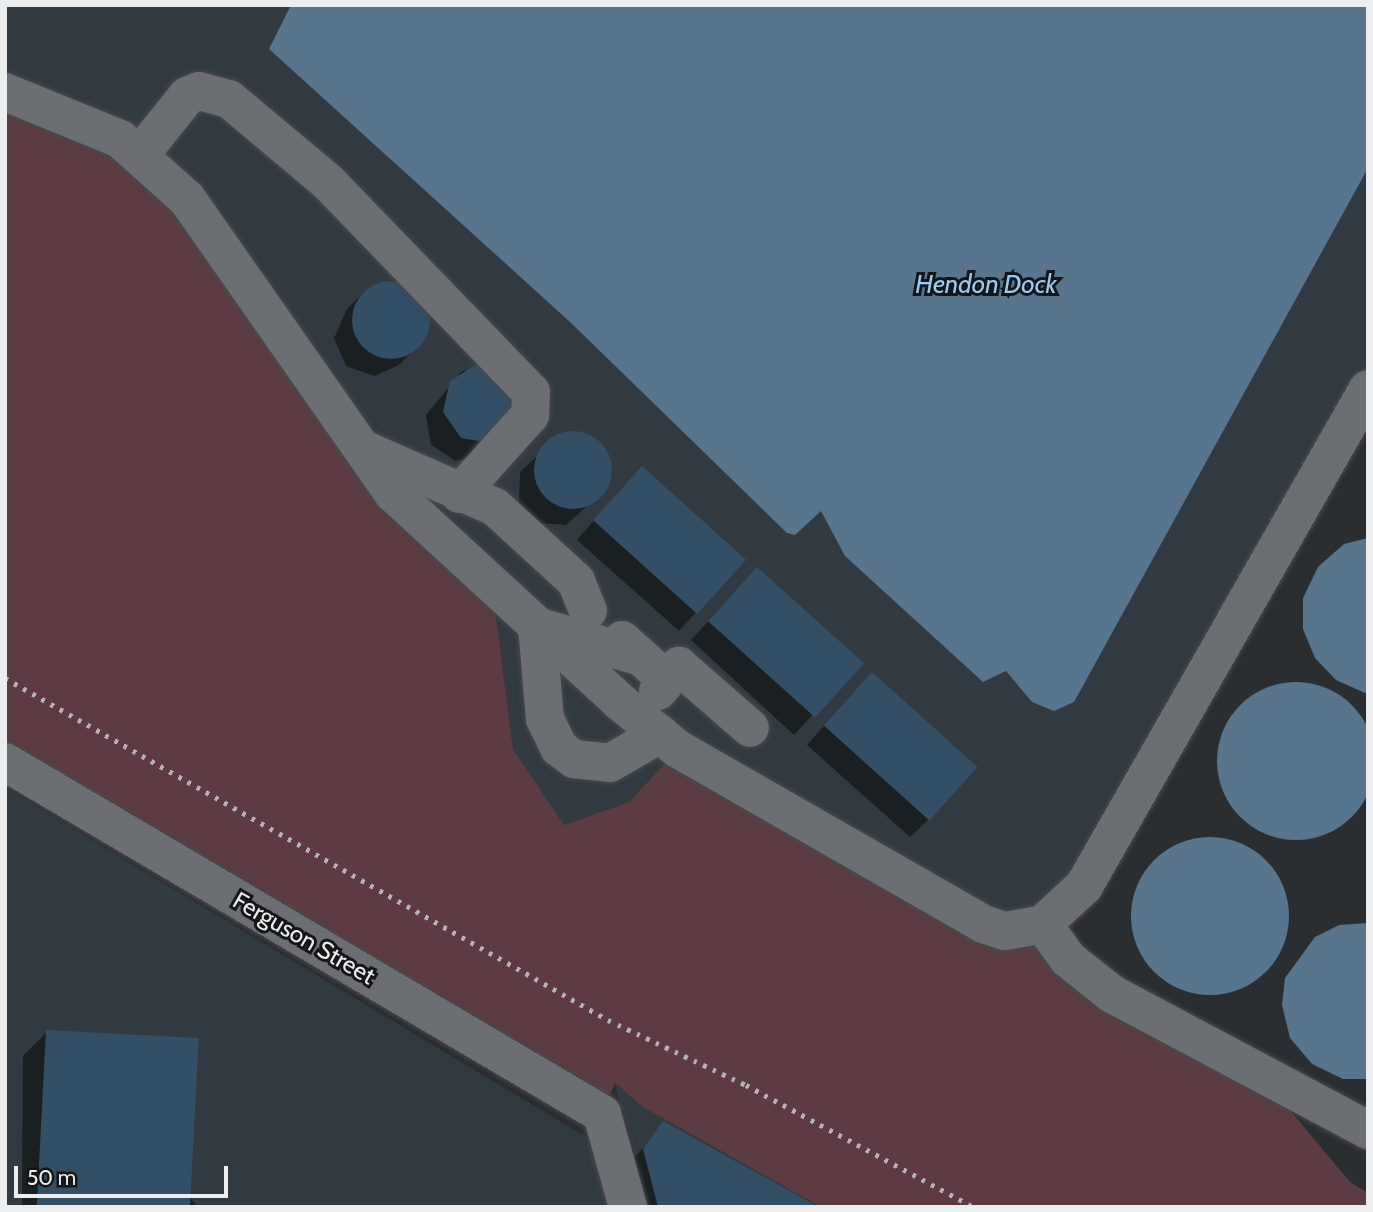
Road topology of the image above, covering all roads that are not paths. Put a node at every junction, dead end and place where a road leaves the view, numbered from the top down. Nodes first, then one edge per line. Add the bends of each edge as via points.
1 (5, 92) edge
2 (139, 156) junction
3 (1368, 390) edge
4 (361, 447) junction
5 (462, 496) junction
6 (537, 626) junction
7 (657, 674) junction
8 (648, 725) junction
9 (741, 738) dead end
10 (5, 762) edge
11 (1043, 924) junction
12 (1368, 1130) edge
13 (628, 1207) edge

1 - 2 lane via 120,139
2 - 4 lane via 194,208
2 - 5 lane via 187,96 199,91 229,99 328,182 531,392 530,415
3 - 11 lane via 1083,886
4 - 5 lane
4 - 6 lane via 393,493
5 - 7 lane via 478,526 559,600 588,611
6 - 7 lane
6 - 8 lane
6 - 8 lane via 545,719 559,748 583,762 610,762
7 - 8 lane
7 - 9 lane
8 - 11 lane via 982,925 1005,931
10 - 13 lane, Ferguson Street via 602,1114
11 - 12 lane via 1068,959 1112,994

